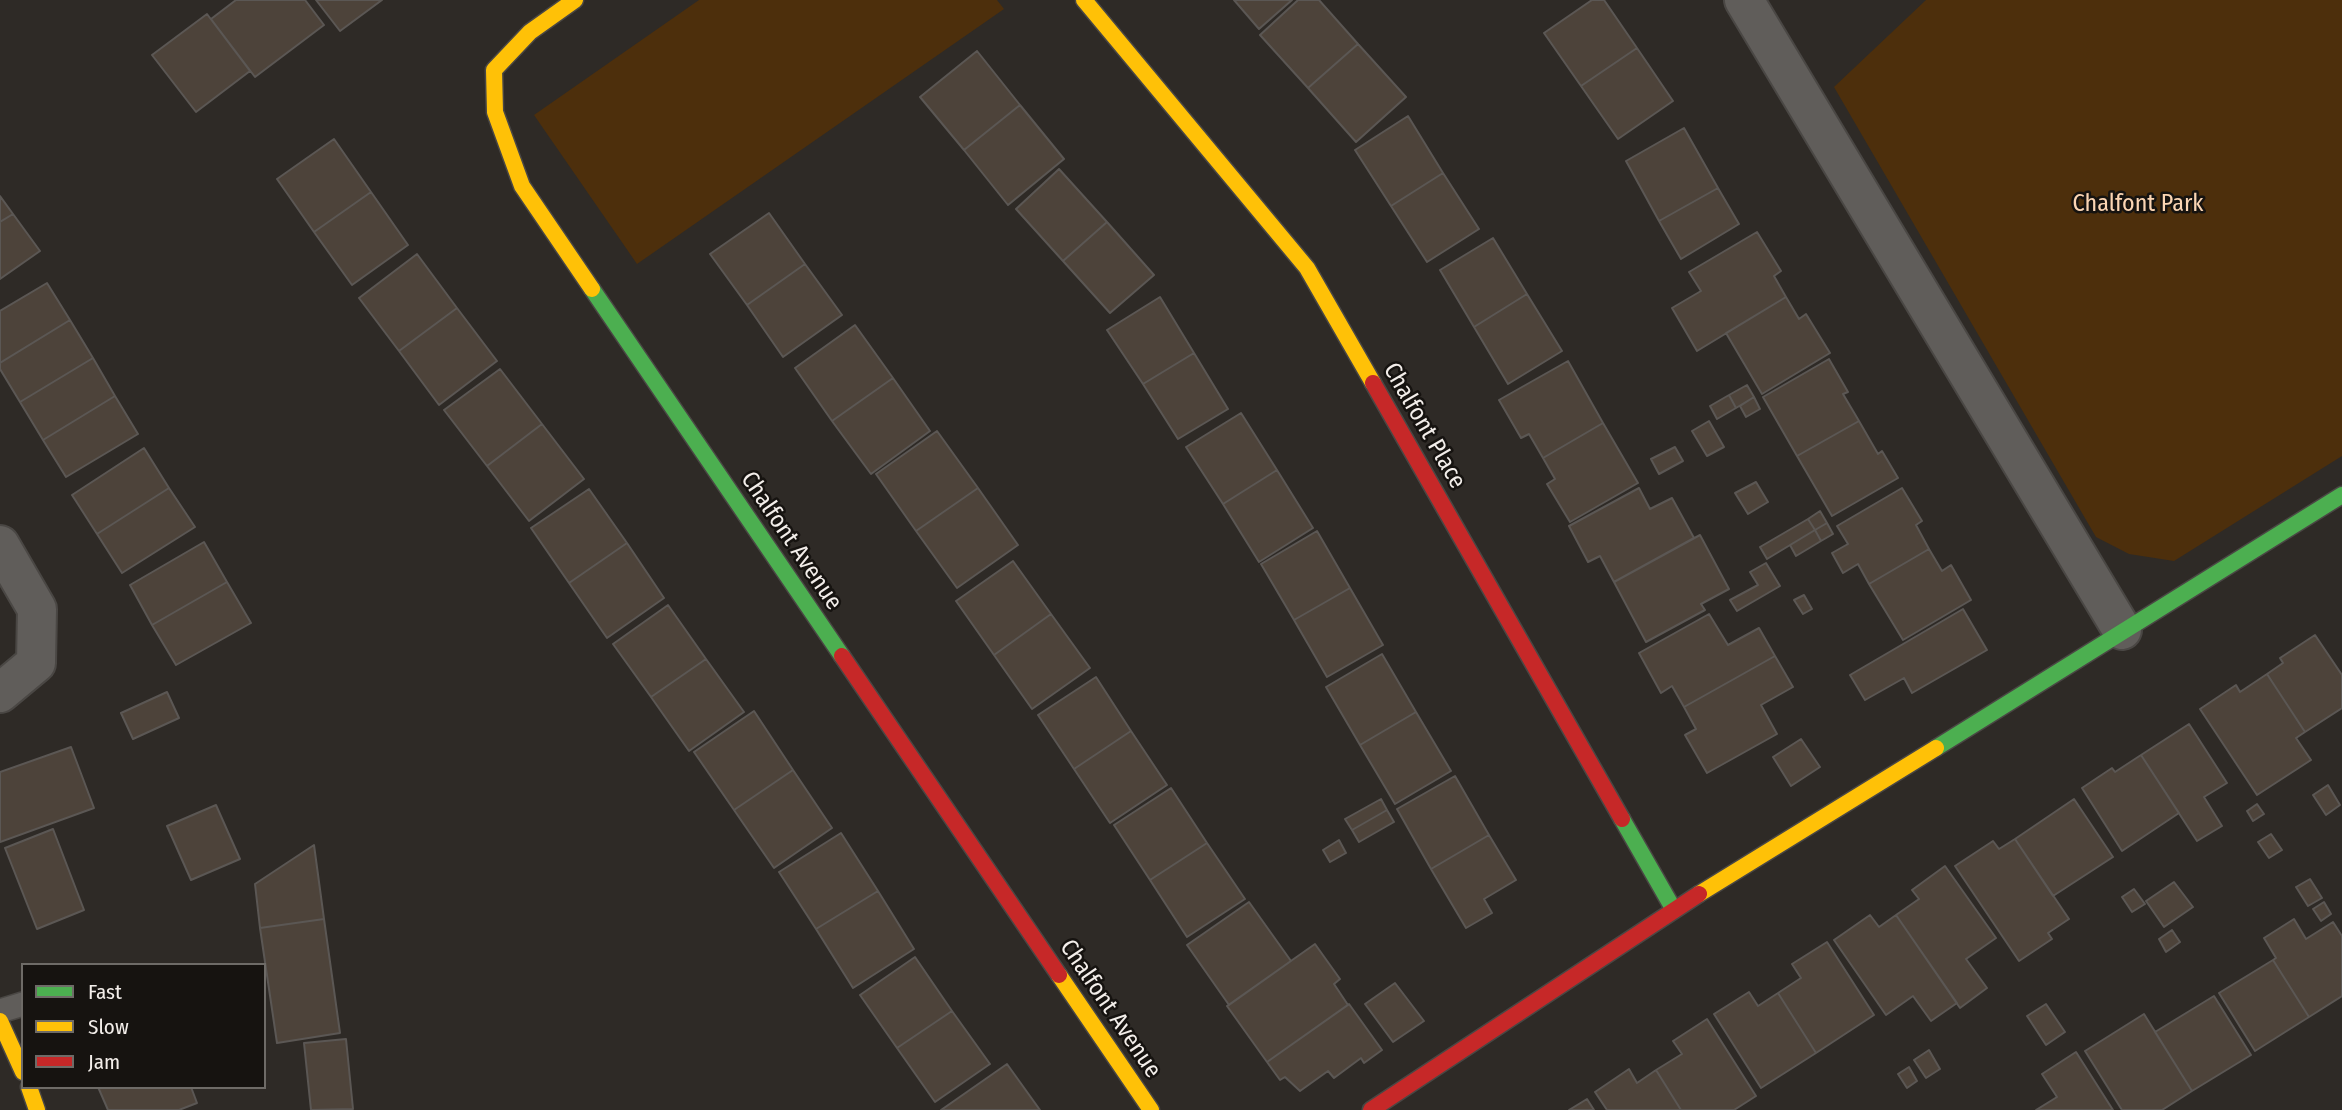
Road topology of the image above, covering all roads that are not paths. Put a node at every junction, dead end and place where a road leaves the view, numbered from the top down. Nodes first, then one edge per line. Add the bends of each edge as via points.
1 (575, 0) edge
2 (1083, 0) edge
3 (1744, 0) edge
4 (2342, 495) edge
5 (0, 545) edge
6 (2122, 630) junction
7 (0, 693) edge
8 (1674, 910) junction
9 (21, 1005) edge
10 (0, 1011) edge
11 (0, 1021) edge
12 (21, 1068) edge
13 (30, 1089) edge
14 (37, 1110) edge
15 (1152, 1110) edge
16 (1371, 1110) edge

1 - 15 street, Chalfont Avenue via 530,32 494,70 495,112 522,186
2 - 8 street, Chalfont Place via 1307,268
3 - 6 street
4 - 6 street
5 - 7 street via 37,609 36,663
6 - 8 street
8 - 16 street
9 - 10 lane
11 - 12 street
13 - 14 street

